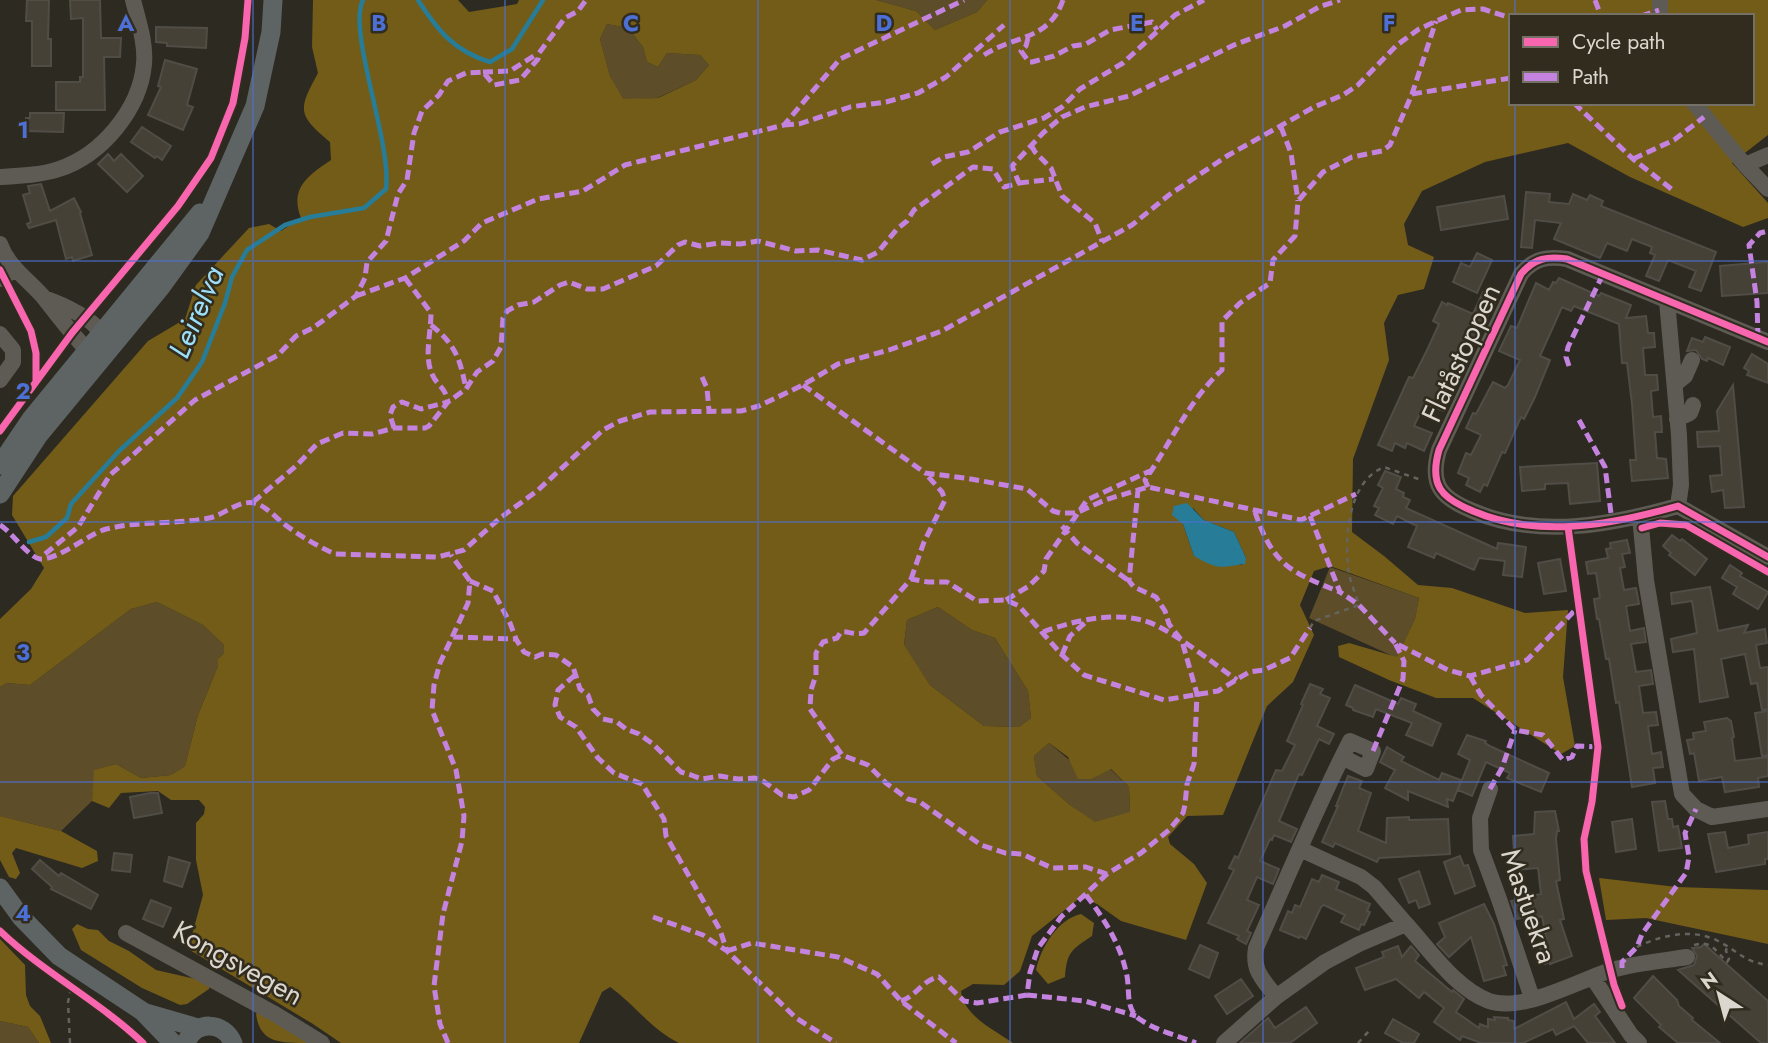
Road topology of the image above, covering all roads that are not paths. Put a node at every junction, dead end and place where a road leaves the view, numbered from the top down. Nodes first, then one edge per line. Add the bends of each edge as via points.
1 (133, 0) edge
2 (273, 0) edge
3 (1696, 105) edge
4 (1768, 155) edge
5 (1745, 165) junction
6 (0, 177) edge
7 (1768, 189) edge
8 (217, 193) junction
9 (0, 244) edge
10 (16, 269) junction
11 (0, 279) edge
12 (44, 299) junction
13 (1667, 301) junction
14 (101, 333) junction
15 (0, 334) edge
16 (1768, 342) edge
17 (97, 351) junction
18 (1692, 360) dead end
19 (0, 380) edge
20 (1675, 384) junction
21 (1693, 405) dead end
22 (1677, 419) junction
23 (0, 465) edge
24 (0, 494) edge
25 (1678, 506) junction
26 (1640, 516) junction
27 (1768, 557) edge
28 (1342, 757) dead end
29 (1490, 789) dead end
30 (1768, 809) edge
31 (1300, 849) junction
32 (0, 888) edge
33 (1406, 924) junction
34 (126, 933) dead end
35 (1687, 957) dead end
36 (1593, 978) junction
37 (1276, 997) junction
38 (1532, 998) junction
39 (142, 1012) junction
40 (192, 1035) edge
41 (173, 1043) edge
42 (233, 1043) edge
43 (322, 1043) edge
44 (1224, 1043) edge
45 (1639, 1043) edge

1 - 6 street via 144,64 137,94 125,117 108,138 60,169
2 - 8 main road via 255,106
3 - 5 street
4 - 5 street
5 - 7 street
8 - 14 main road
8 - 17 main road via 200,233 161,287
9 - 10 street
10 - 11 street
10 - 12 street
12 - 14 street via 63,305
12 - 17 street
13 - 16 street, Flatåstoppen
13 - 20 street
13 - 26 street, Flatåstoppen via 1567,259 1551,257 1528,265 1434,469 1437,486 1446,497 1494,520 1568,527
14 - 17 main road
15 - 19 street via 13,350 13,362
17 - 23 main road via 31,419
17 - 24 main road
18 - 20 street via 1685,376
20 - 22 street
21 - 22 street via 1690,413
22 - 25 street
25 - 26 street
25 - 27 street
26 - 30 street via 1646,580 1682,794 1712,817
28 - 31 street
29 - 38 street, Mastuekra via 1480,818 1480,850
31 - 33 street via 1361,877
31 - 37 street via 1256,948 1258,972
32 - 39 main road via 59,956
33 - 37 street via 1325,962
33 - 38 street via 1479,996 1503,1004
34 - 43 street, Kongsvegen
35 - 36 street via 1611,970
36 - 38 street
36 - 45 street
37 - 44 street
39 - 40 main road
39 - 41 main road
40 - 42 main road via 214,1026

